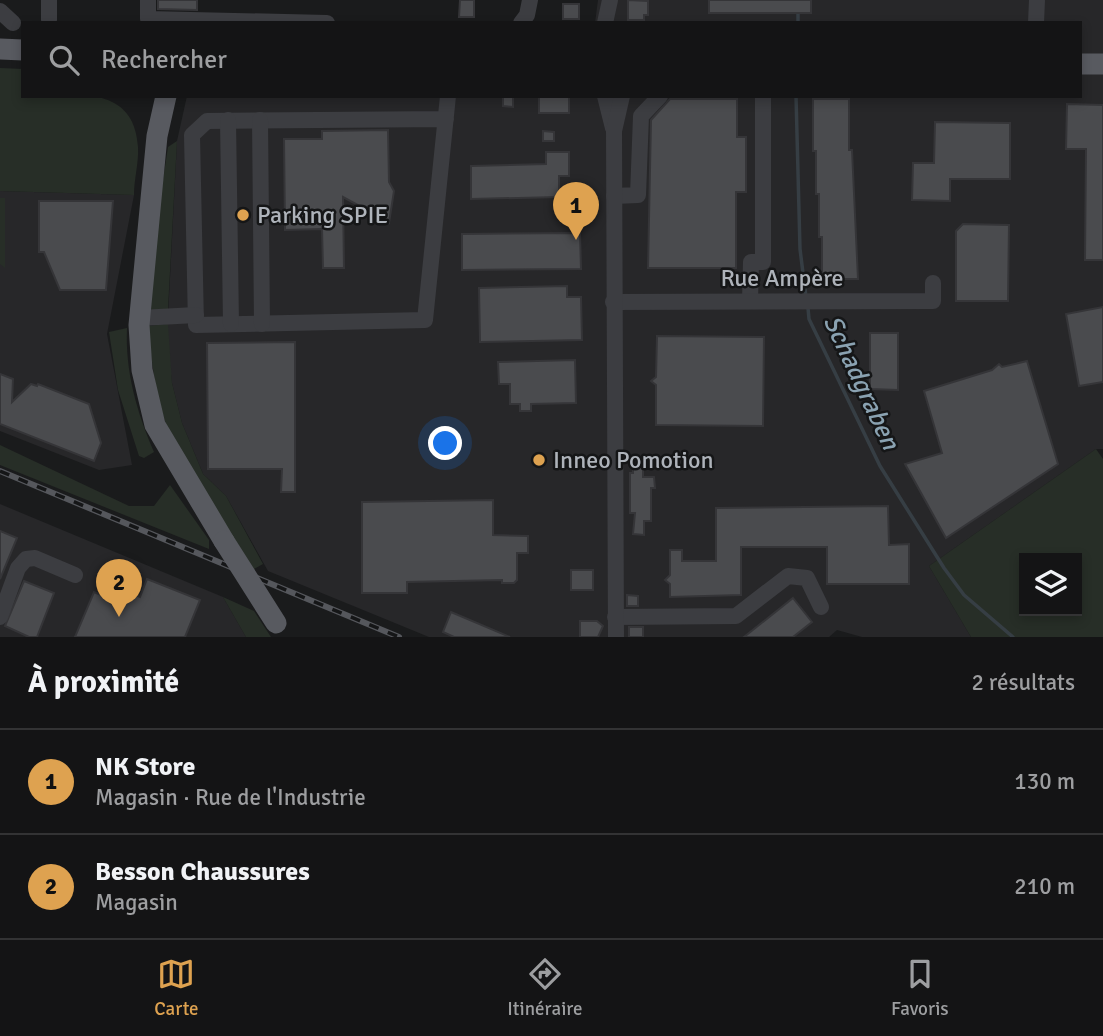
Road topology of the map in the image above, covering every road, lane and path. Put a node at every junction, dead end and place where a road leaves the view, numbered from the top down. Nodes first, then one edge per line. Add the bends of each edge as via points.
1 (49, 0) edge
2 (148, 0) edge
3 (530, 0) edge
4 (1037, 0) edge
5 (0, 10) edge
6 (49, 20) dead end
7 (148, 21) edge
8 (522, 21) edge
9 (1036, 21) edge
10 (13, 23) dead end
11 (21, 45) edge
12 (0, 47) edge
13 (21, 50) edge
14 (1082, 64) edge
15 (1103, 64) edge
16 (166, 98) edge
17 (448, 98) edge
18 (606, 98) edge
19 (622, 98) edge
20 (658, 98) edge
21 (763, 98) edge
22 (446, 119) junction
23 (228, 120) junction
24 (260, 120) junction
25 (614, 131) junction
26 (614, 196) junction
27 (933, 283) dead end
28 (750, 301) junction
29 (613, 302) junction
30 (196, 315) junction
31 (140, 318) junction
32 (231, 324) junction
33 (262, 324) junction
34 (75, 575) dead end
35 (821, 607) dead end
36 (0, 617) edge
37 (615, 617) junction
38 (281, 630) edge
39 (616, 637) edge

1 - 6 street
2 - 7 street
3 - 8 street
4 - 9 street
5 - 10 street
11 - 12 main road
12 - 13 main road
14 - 15 main road
16 - 31 main road via 157,136
17 - 22 street
18 - 25 street
19 - 25 street
20 - 26 street via 641,116 638,195
21 - 28 street via 763,262 751,262
22 - 24 street
22 - 33 street via 425,320
23 - 24 street
23 - 30 street via 207,121 192,135
23 - 32 street
24 - 33 street
25 - 26 street
26 - 29 street
27 - 28 street, Rue Ampère via 933,301
28 - 29 street, Rue Ampère
29 - 37 street
30 - 31 street
30 - 32 street via 196,325
31 - 38 main road, bridge via 142,370 155,425
32 - 33 street
34 - 36 street via 35,558 26,559 18,568
35 - 37 street via 807,578 788,576 736,616
37 - 39 street

